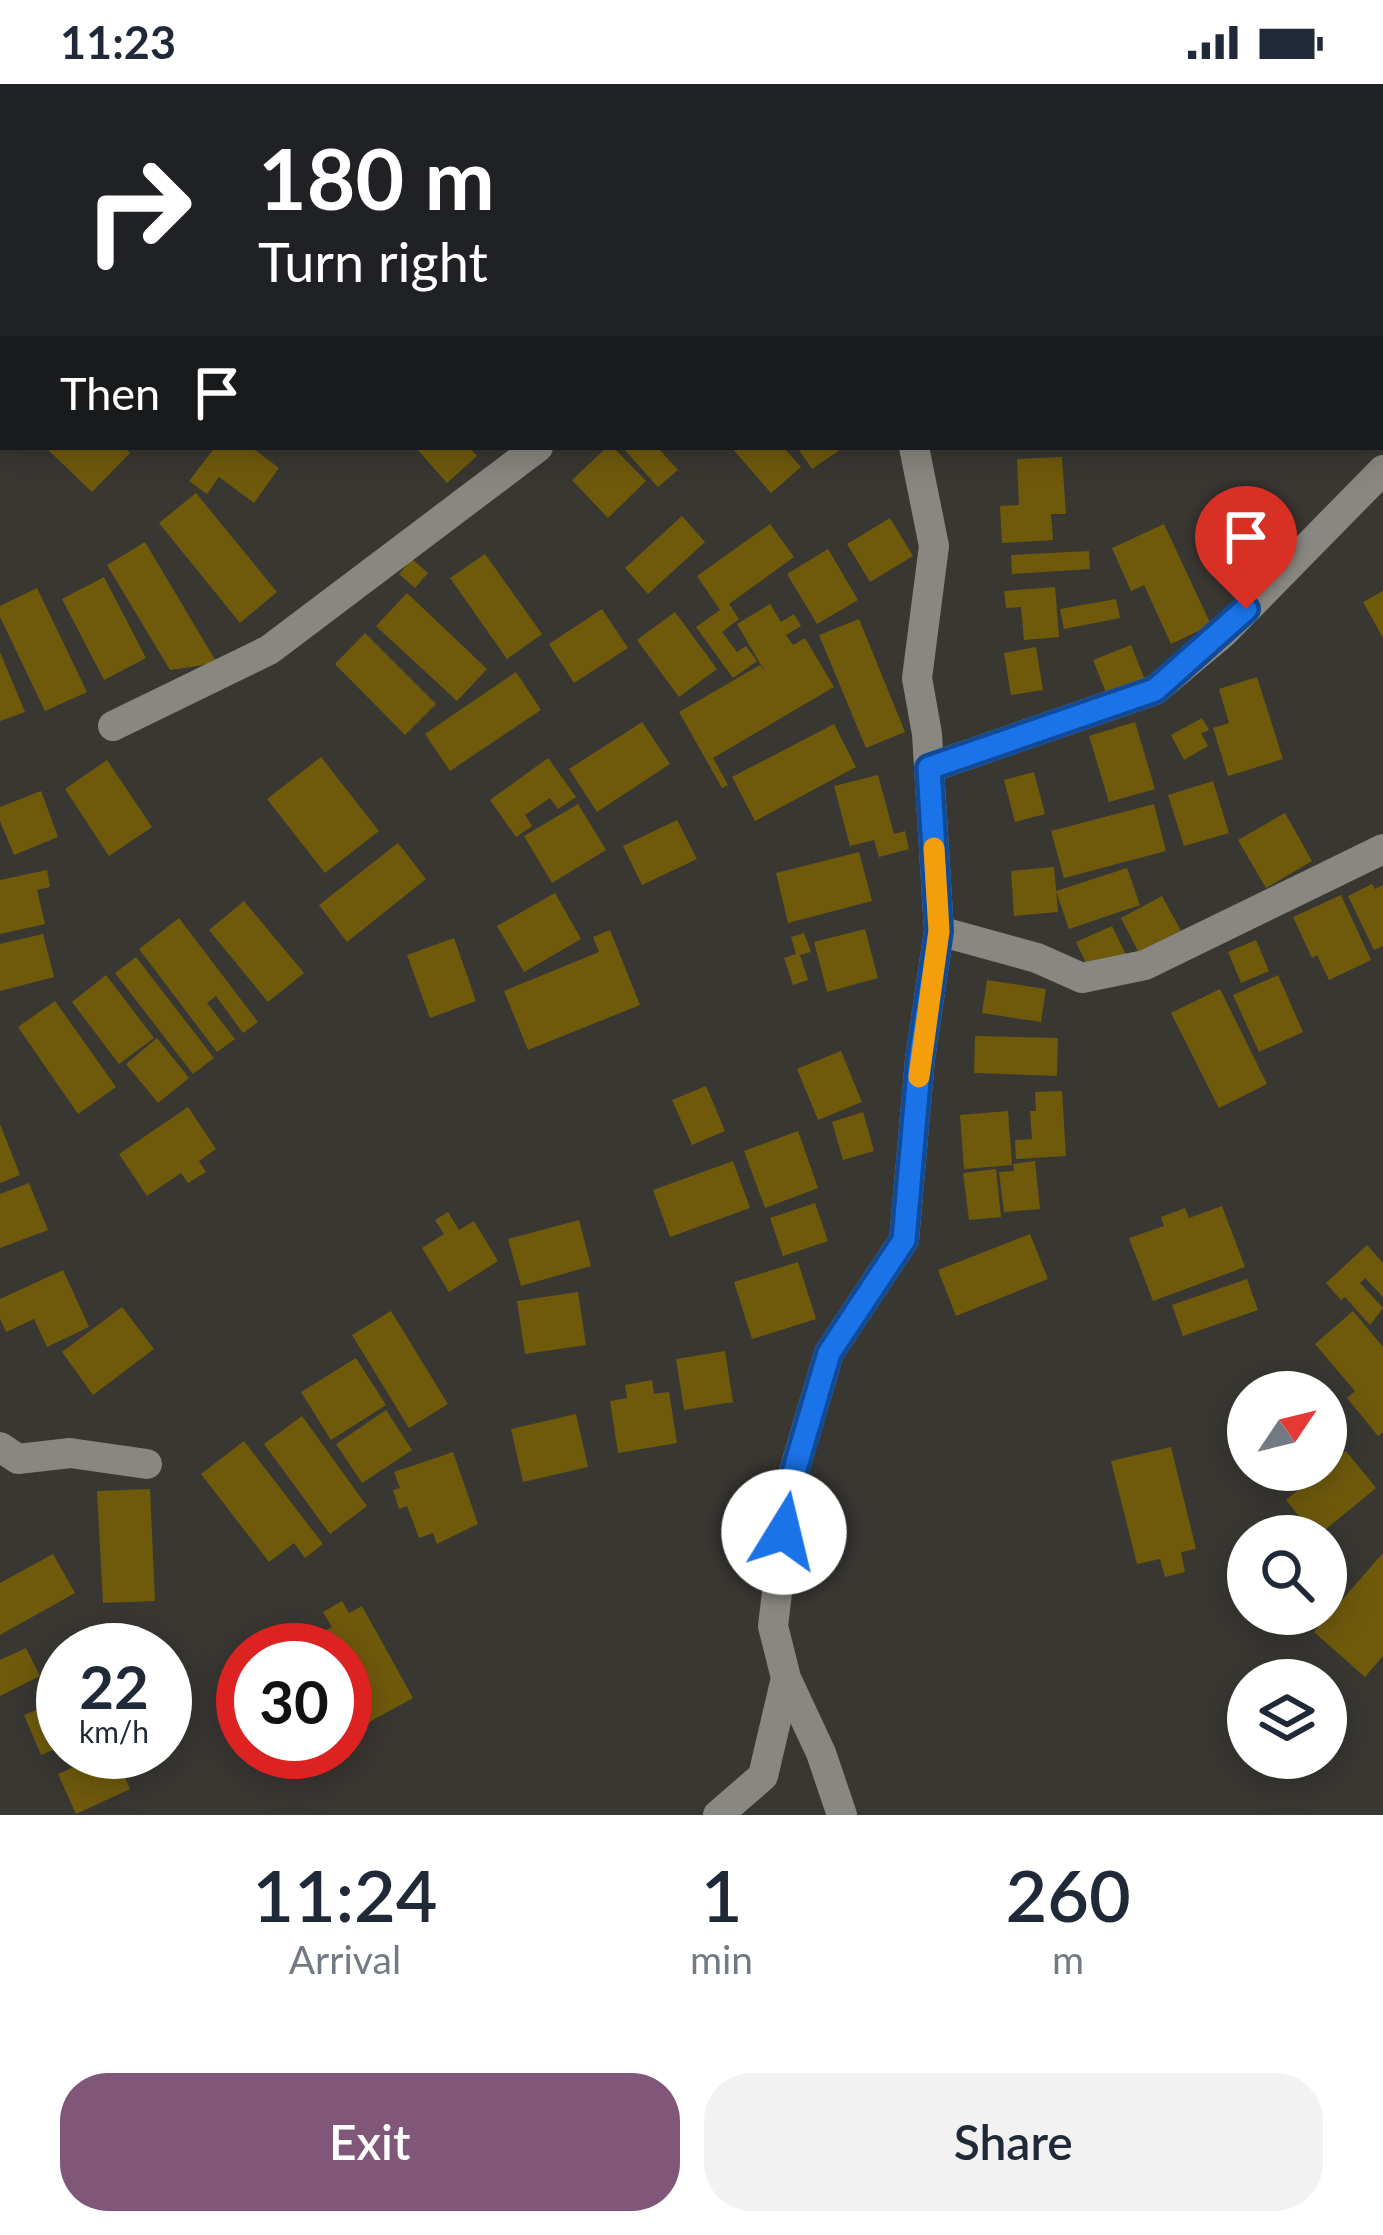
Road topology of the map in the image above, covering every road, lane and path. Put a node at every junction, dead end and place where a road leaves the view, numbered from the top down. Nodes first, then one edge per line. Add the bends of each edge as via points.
1 (534, 450) edge
2 (915, 450) edge
3 (1383, 470) edge
4 (113, 725) dead end
5 (929, 768) junction
6 (1383, 849) edge
7 (939, 931) junction
8 (0, 1448) edge
9 (147, 1464) dead end
10 (786, 1678) junction
11 (718, 1815) edge
12 (842, 1815) edge

1 - 4 street via 269,650
2 - 5 street via 934,546 917,678
3 - 5 street via 1155,690
5 - 7 street
6 - 7 street via 1145,965 1082,978
7 - 10 street via 904,1240 829,1353 790,1486 773,1626
8 - 9 street via 18,1459 70,1453
10 - 11 street via 763,1776
10 - 12 street

